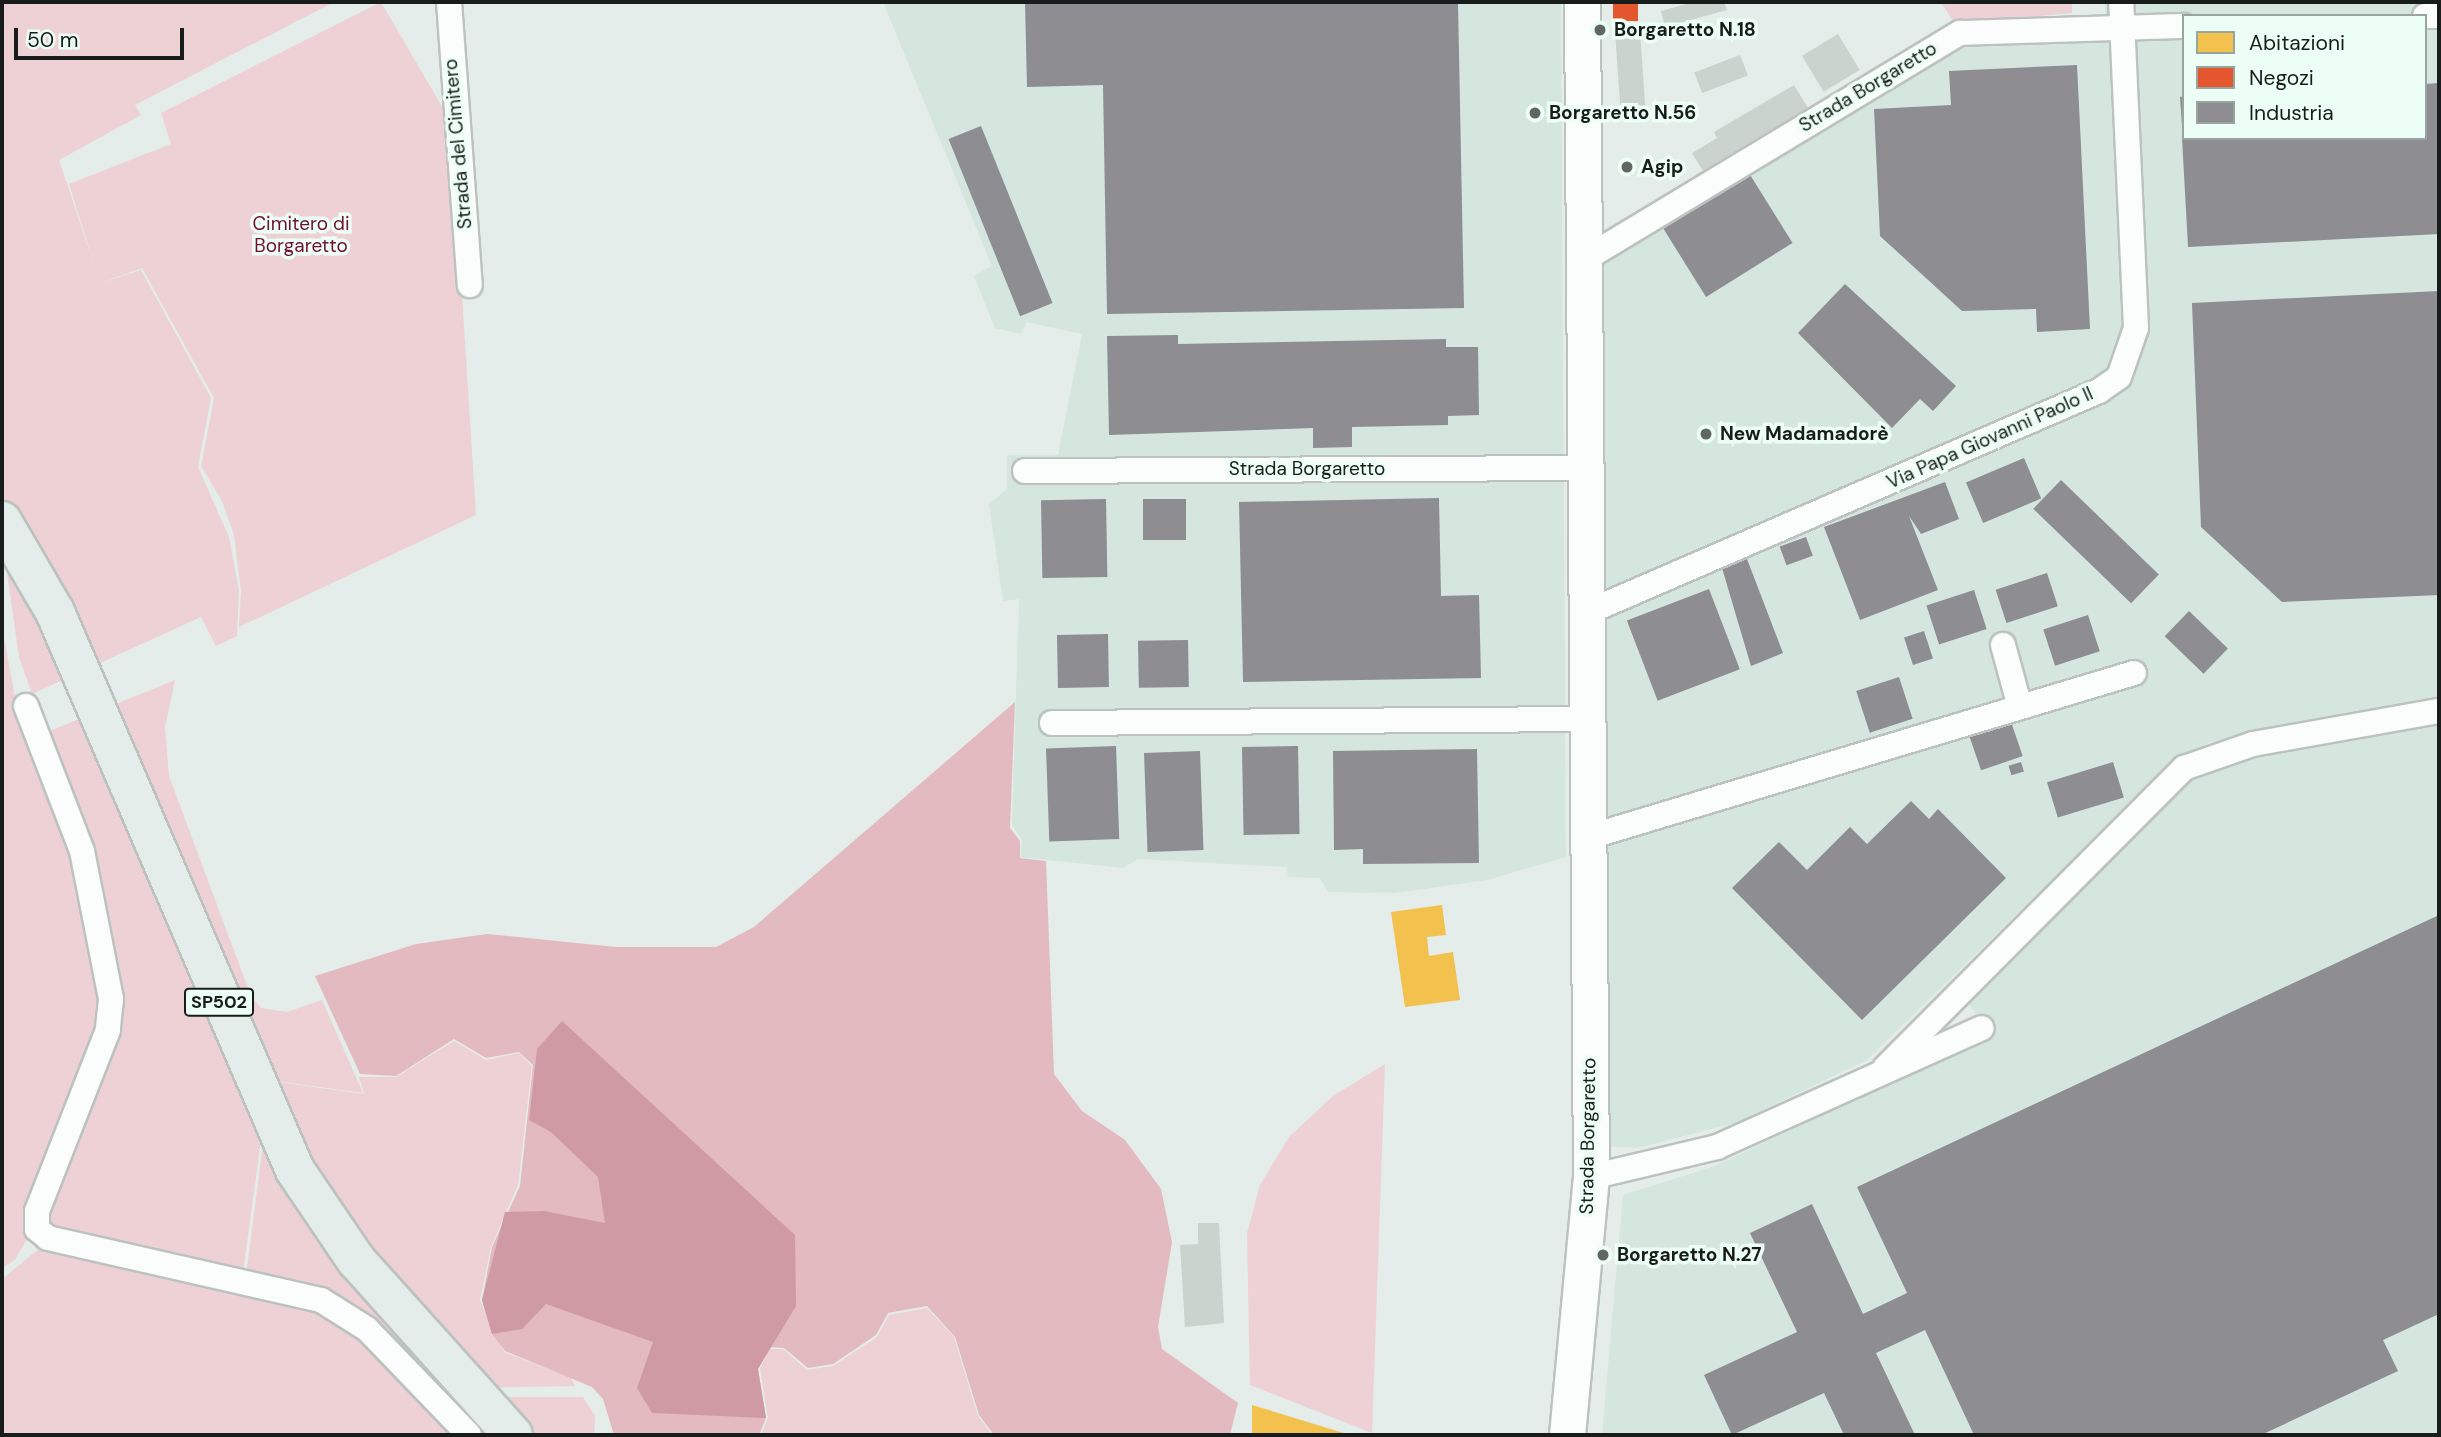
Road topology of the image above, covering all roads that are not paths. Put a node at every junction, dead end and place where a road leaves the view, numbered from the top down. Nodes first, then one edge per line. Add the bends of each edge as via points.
1 (449, 2) edge
2 (1582, 2) edge
3 (2121, 2) edge
4 (2182, 26) edge
5 (2122, 28) junction
6 (1584, 259) junction
7 (470, 285) dead end
8 (1588, 468) junction
9 (1025, 471) dead end
10 (2, 521) edge
11 (1588, 612) junction
12 (2003, 645) dead end
13 (2134, 673) dead end
14 (26, 706) dead end
15 (2020, 707) junction
16 (2439, 711) edge
17 (1588, 719) junction
18 (1052, 723) dead end
19 (1589, 837) junction
20 (1983, 1028) dead end
21 (1885, 1068) junction
22 (1591, 1177) junction
23 (469, 1435) edge
24 (513, 1435) edge
25 (1567, 1435) edge

1 - 7 street, Strada del Cimitero
2 - 6 street, Strada Borgaretto
3 - 5 street, Via Papa Giovanni Paolo II
4 - 5 street, Strada Borgaretto
5 - 6 street, Strada Borgaretto via 1960,33
5 - 11 street, Via Papa Giovanni Paolo II via 2136,328 2119,377 2099,391
6 - 8 street, Strada Borgaretto
8 - 9 street, Strada Borgaretto
8 - 11 street, Strada Borgaretto
10 - 24 main road, SP502 via 55,612 295,1170 356,1259
11 - 17 street, Strada Borgaretto
12 - 15 street
13 - 15 street
14 - 23 street via 82,851 111,999 108,1030 37,1211 37,1228 48,1238 321,1300 367,1329
15 - 19 street
16 - 21 street via 2253,744 2184,768
17 - 18 street
17 - 19 street, Strada Borgaretto
19 - 22 street, Strada Borgaretto
20 - 21 street
21 - 22 street via 1717,1147
22 - 25 street, Strada Borgaretto

